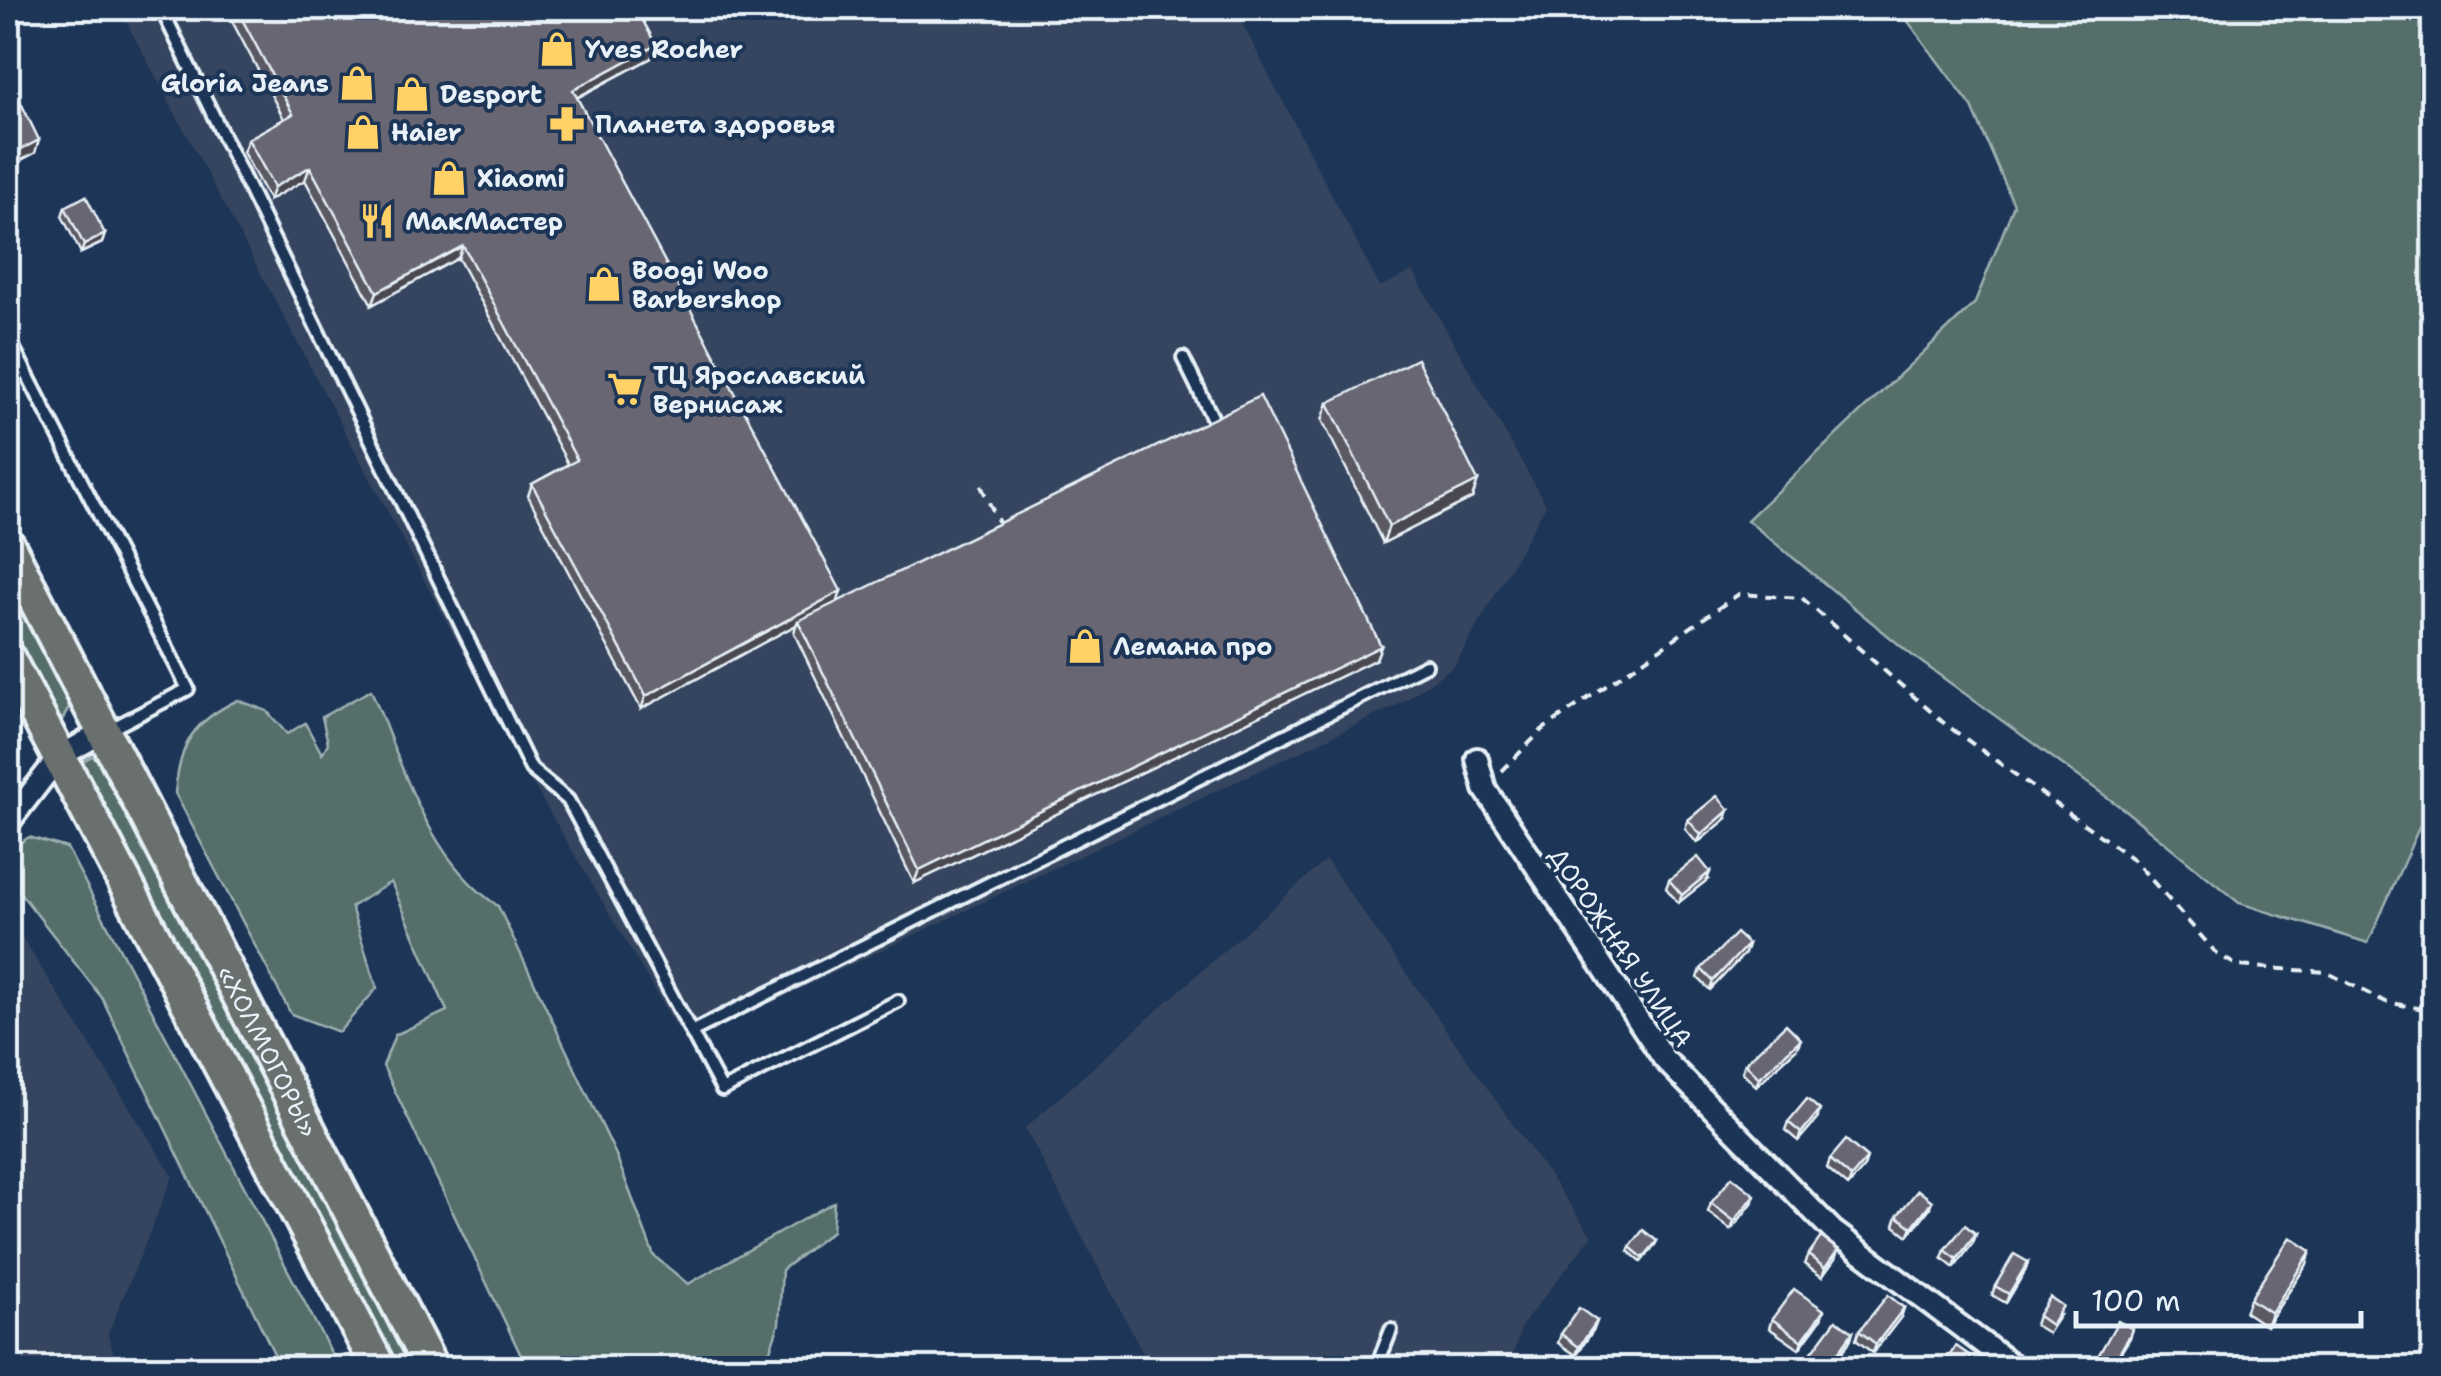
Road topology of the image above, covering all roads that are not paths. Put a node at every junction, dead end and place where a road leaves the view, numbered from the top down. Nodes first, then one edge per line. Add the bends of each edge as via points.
1 (160, 8) edge
2 (8, 337) edge
3 (1183, 358) dead end
4 (1212, 417) edge
5 (8, 546) edge
6 (8, 660) edge
7 (1426, 665) dead end
8 (101, 734) junction
9 (58, 756) junction
10 (1477, 758) dead end
11 (8, 823) edge
12 (898, 1001) dead end
13 (691, 1032) junction
14 (1392, 1330) dead end
15 (379, 1368) edge
16 (432, 1368) edge
17 (1376, 1368) edge
18 (2016, 1368) edge

1 - 13 lane via 530,768 568,800
2 - 8 lane via 188,689
3 - 4 lane
5 - 8 highway, «ХОЛМОГОРЫ»
6 - 9 highway, «ХОЛМОГОРЫ»
7 - 13 lane
8 - 9 street
8 - 16 highway, «ХОЛМОГОРЫ»
9 - 11 street
9 - 15 highway, «ХОЛМОГОРЫ»
10 - 18 street, ДОРОЖНАЯ УЛИЦА via 1485,789 1664,1059 1833,1231
12 - 13 lane via 722,1090
14 - 17 lane

